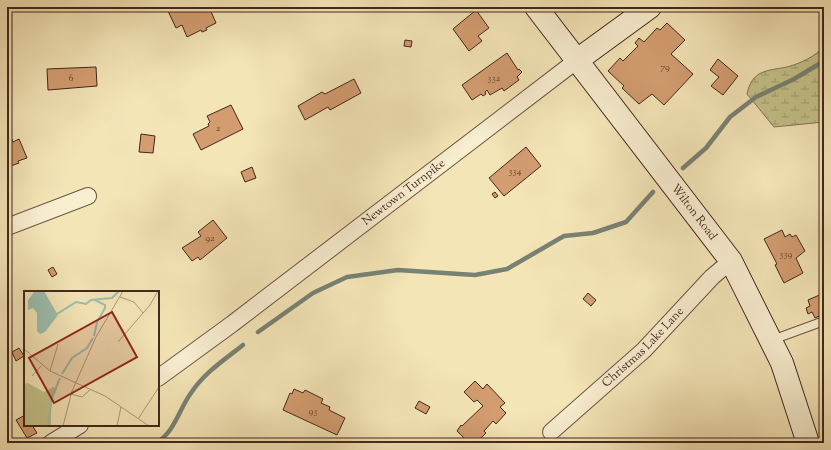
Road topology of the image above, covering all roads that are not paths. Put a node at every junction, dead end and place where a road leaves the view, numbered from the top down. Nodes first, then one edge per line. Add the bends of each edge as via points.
1 (536, 7) edge
2 (650, 7) edge
3 (576, 61) junction
4 (88, 196) dead end
5 (7, 227) edge
6 (731, 261) junction
7 (824, 321) edge
8 (772, 341) junction
9 (159, 377) edge
10 (78, 426) edge
11 (551, 432) dead end
12 (51, 443) edge
13 (808, 443) edge

1 - 3 main road, Wilton Road
2 - 3 main road, Newtown Turnpike
3 - 6 main road, Wilton Road
3 - 9 street, Newtown Turnpike
4 - 5 street
6 - 8 main road, Wilton Road
6 - 11 street, Christmas Lake Lane via 712,277 644,350
7 - 8 lane
8 - 13 main road, Wilton Road via 782,363
10 - 12 street

